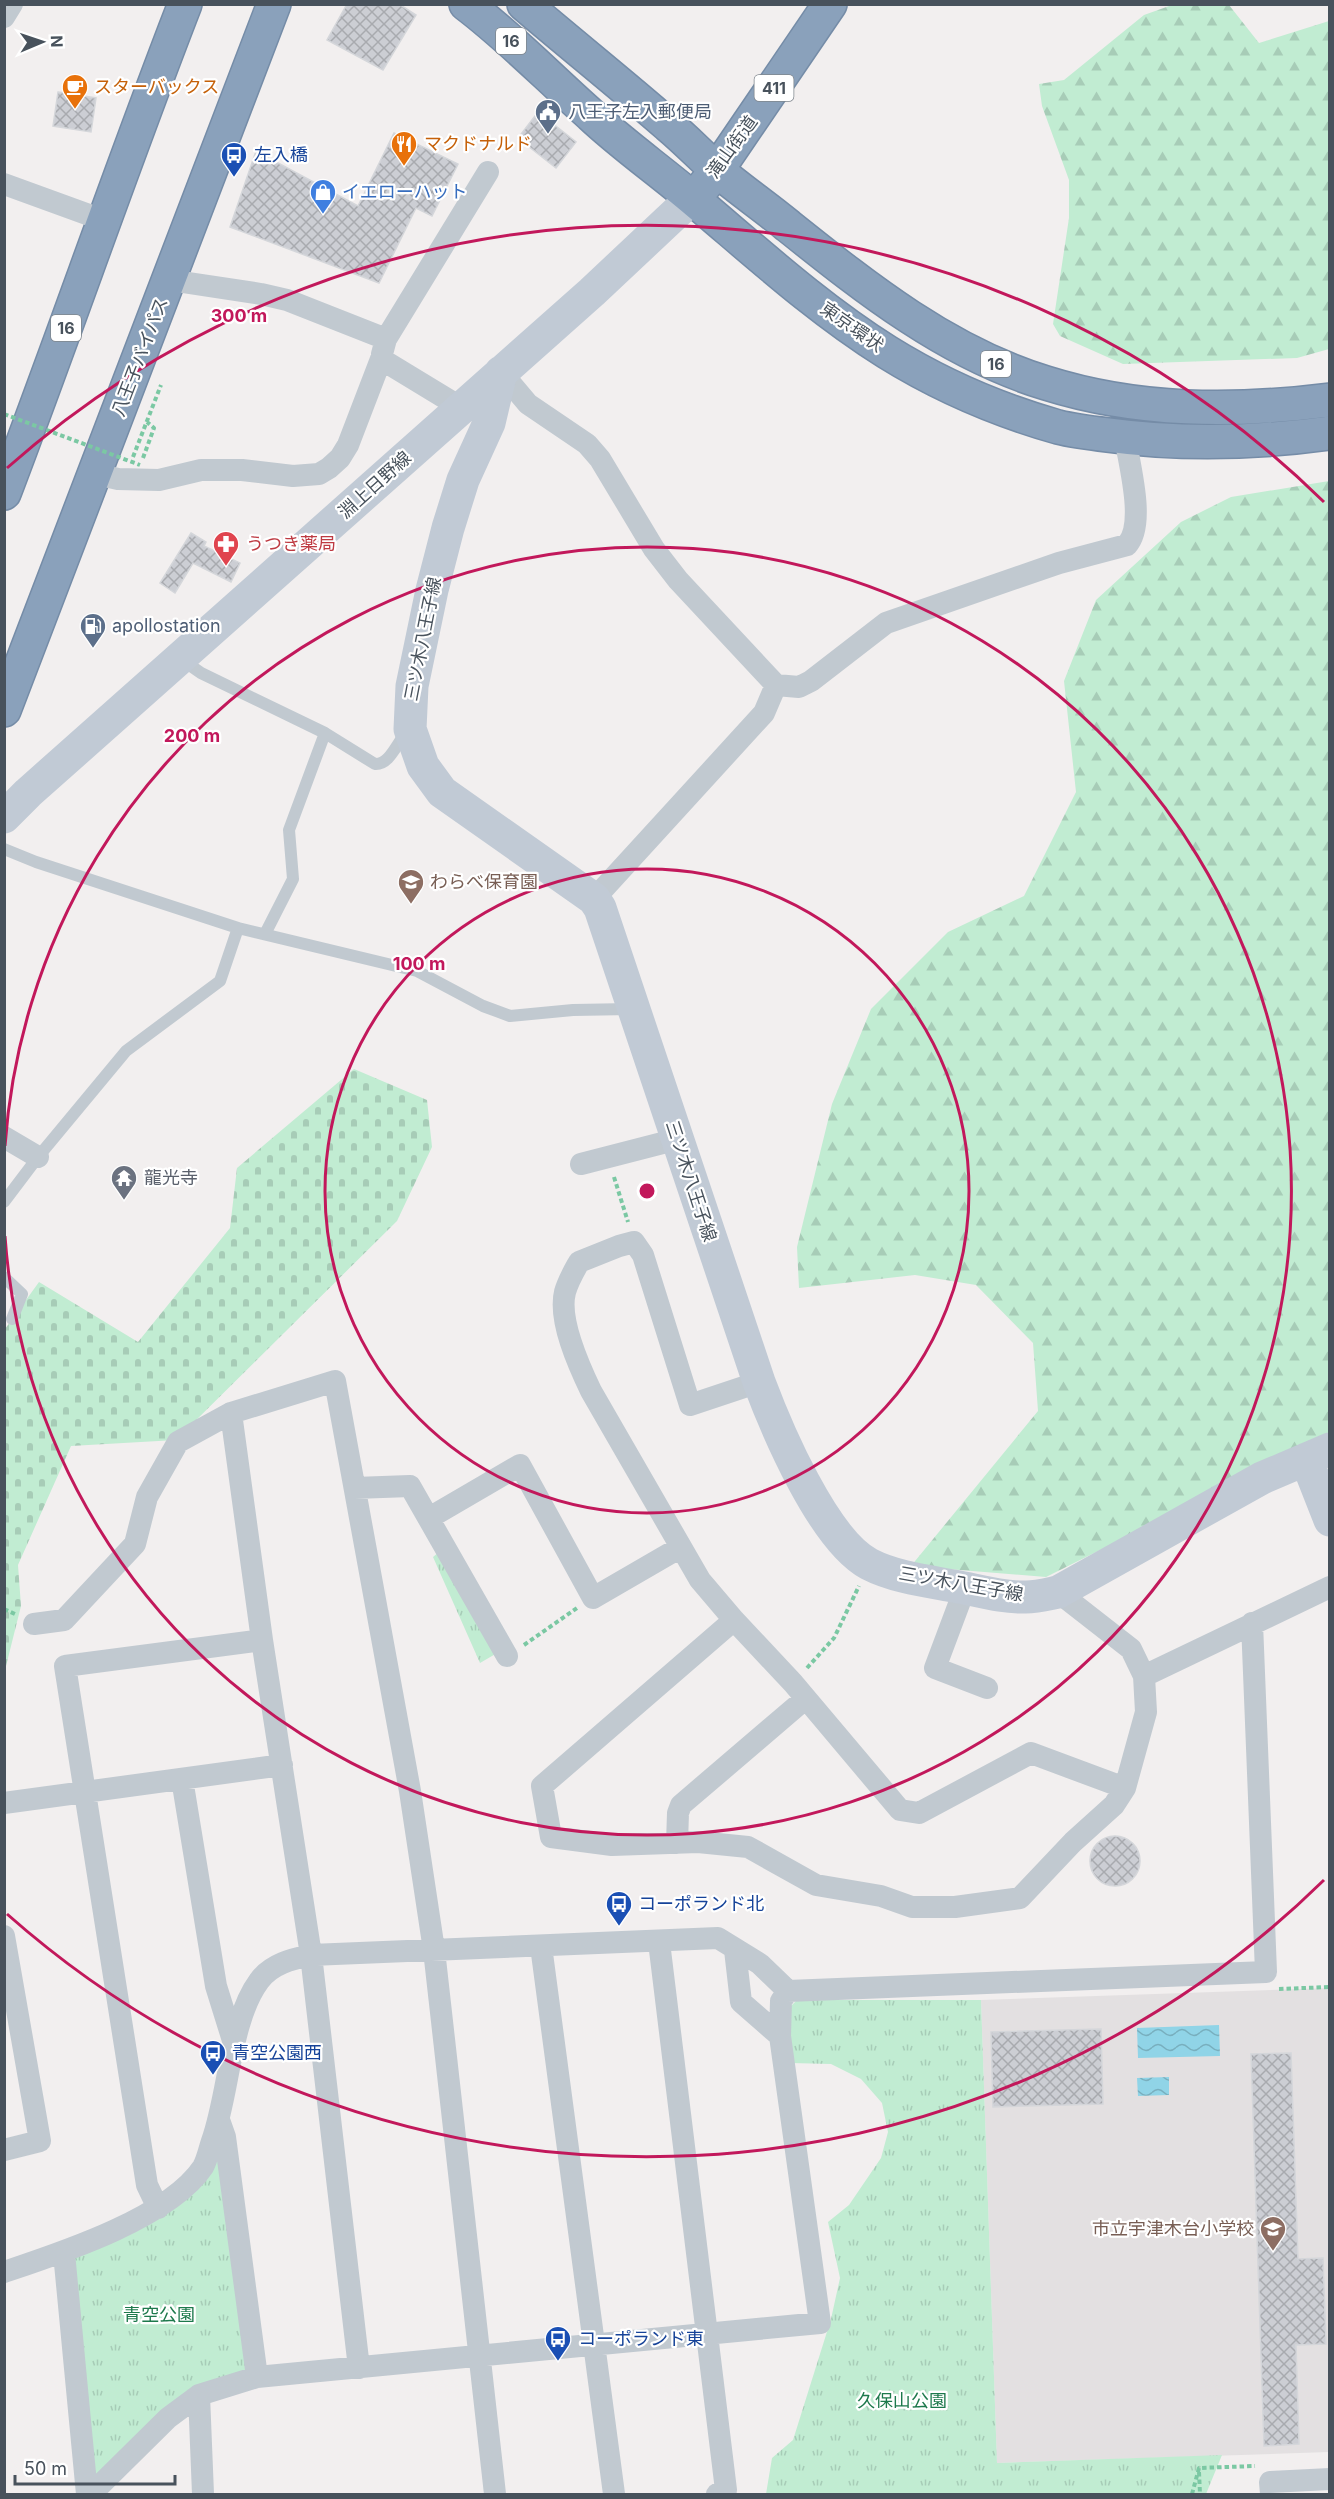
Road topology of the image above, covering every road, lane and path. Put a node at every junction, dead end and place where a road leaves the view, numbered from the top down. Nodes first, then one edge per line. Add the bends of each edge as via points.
1 (12, 4) edge
2 (185, 4) edge
3 (274, 4) edge
4 (466, 4) edge
5 (524, 4) edge
6 (830, 4) edge
7 (4, 17) edge
8 (717, 170) junction
9 (488, 172) dead end
10 (4, 184) edge
11 (693, 198) junction
12 (103, 220) junction
13 (169, 280) junction
14 (383, 349) junction
15 (501, 372) junction
16 (161, 385) dead end
17 (1329, 400) edge
18 (460, 407) junction
19 (4, 414) edge
20 (147, 422) junction
21 (1329, 433) edge
22 (1125, 437) junction
23 (133, 457) dead end
24 (96, 474) junction
25 (4, 493) edge
26 (67, 549) junction
27 (180, 658) junction
28 (4, 663) edge
29 (776, 685) junction
30 (4, 710) edge
31 (410, 729) junction
32 (326, 733) junction
33 (12, 795) edge
34 (4, 817) edge
35 (4, 849) edge
36 (594, 899) junction
37 (238, 928) junction
38 (265, 934) junction
39 (632, 1009) junction
40 (4, 1137) edge
41 (678, 1139) junction
42 (38, 1157) junction
43 (607, 1158) junction
44 (581, 1164) dead end
45 (4, 1202) edge
46 (634, 1242) junction
47 (4, 1277) edge
48 (12, 1319) dead end
49 (759, 1382) junction
50 (231, 1413) junction
51 (1318, 1454) edge
52 (355, 1488) junction
53 (429, 1518) junction
54 (1329, 1520) edge
55 (681, 1547) junction
56 (869, 1563) junction
57 (1329, 1587) edge
58 (965, 1588) junction
59 (1058, 1592) junction
60 (593, 1598) junction
61 (734, 1620) junction
62 (1252, 1623) junction
63 (34, 1624) dead end
64 (262, 1640) junction
65 (507, 1656) joint
66 (1144, 1676) junction
67 (987, 1688) dead end
68 (799, 1691) junction
69 (282, 1764) junction
70 (182, 1779) junction
71 (1125, 1788) junction
72 (83, 1792) junction
73 (4, 1803) edge
74 (677, 1843) junction
75 (4, 1936) edge
76 (659, 1942) junction
77 (541, 1946) junction
78 (434, 1950) junction
79 (735, 1950) junction
80 (311, 1954) junction
81 (788, 1991) junction
82 (780, 2036) junction
83 (235, 2047) junction
84 (219, 2121) junction
85 (4, 2150) edge
86 (158, 2208) junction
87 (64, 2253) junction
88 (4, 2272) edge
89 (708, 2334) junction
90 (594, 2345) junction
91 (479, 2356) junction
92 (359, 2368) junction
93 (257, 2377) junction
94 (199, 2395) junction
95 (1258, 2466) dead end
96 (1199, 2468) junction
97 (1329, 2479) edge
98 (89, 2494) edge
99 (203, 2494) edge
100 (495, 2494) edge
101 (614, 2494) edge
102 (717, 2494) edge
103 (1192, 2494) edge
104 (1200, 2494) edge
105 (1271, 2494) edge

1 - 7 street
2 - 12 highway, 16
3 - 13 highway, 八王子バイパス
4 - 11 highway, 東京環状 / 16 via 592,117
5 - 8 highway, 16
6 - 8 highway, 滝山街道 / 411
8 - 11 highway, 滝山街道 / 411
8 - 17 highway, 16 via 899,310 956,345 1025,376 1096,395 1181,407 1219,409
9 - 14 street
10 - 12 street
11 - 15 main road, 淵上日野線
11 - 22 highway, 東京環状 / 16 via 814,300 908,364 1009,411 1060,428
12 - 25 highway, 16
13 - 14 street via 287,300
13 - 24 highway, 八王子バイパス
14 - 18 street
14 - 24 street via 348,445 329,468 318,474 201,470 159,480
15 - 18 main road, 淵上日野線
15 - 29 street via 528,404 587,444 678,580
15 - 31 main road, 三ツ木八王子線 via 489,423 463,480 445,538 412,686
16 - 20 path
18 - 27 main road, 淵上日野線
19 - 20 path, bridge via 140,465 154,428
20 - 23 path
21 - 22 highway, 東京環状 / 16 via 1212,441
22 - 29 street via 1137,522 1127,545 886,623 811,681 799,687
24 - 26 highway, 八王子バイパス
26 - 28 highway via 26,609
26 - 30 highway, 八王子バイパス
27 - 32 lane via 201,673
27 - 33 main road, 淵上日野線
29 - 36 street via 764,713
31 - 32 lane via 381,764
31 - 36 main road, 三ツ木八王子線 via 423,766 442,792
32 - 38 lane via 289,830 293,879
33 - 34 main road, 淵上日野線
35 - 37 lane
36 - 39 main road, 三ツ木八王子線
37 - 38 lane
37 - 42 lane via 220,981 126,1051
38 - 39 lane via 417,971 510,1016
39 - 41 main road, 三ツ木八王子線
40 - 42 street
41 - 43 street
41 - 49 main road, 三ツ木八王子線
42 - 45 lane
43 - 44 street
43 - 46 path
46 - 49 street via 643,1255 690,1405
46 - 55 street via 579,1262 565,1293 564,1313 591,1391
47 - 48 lane via 22,1294
49 - 56 main road, 三ツ木八王子線 via 795,1463 829,1523
50 - 52 street via 335,1381
50 - 63 street via 177,1442 147,1497 135,1544 64,1620
50 - 64 street
51 - 54 main road
51 - 59 main road, 三ツ木八王子線 via 1262,1478
52 - 53 street via 410,1486
52 - 78 street via 410,1791
53 - 60 street via 520,1465
53 - 65 street
55 - 60 street
55 - 61 street via 700,1580
56 - 58 main road, 三ツ木八王子線
56 - 68 path via 834,1638
57 - 62 street
58 - 59 main road, 三ツ木八王子線 via 1026,1597
58 - 67 street via 935,1668
59 - 66 street via 1131,1649
60 - 65 path
61 - 68 street
61 - 74 street via 542,1786 551,1837 612,1845
62 - 66 street
62 - 81 street via 1266,1972
64 - 69 street
64 - 72 street via 65,1666
66 - 71 street via 1146,1712
68 - 71 street via 900,1810 919,1814 1031,1753
68 - 74 street via 681,1805
69 - 70 street
69 - 80 street
70 - 72 street
70 - 83 street via 216,1986
71 - 74 street via 1114,1805 1020,1898 955,1907 912,1907 881,1896 816,1885 748,1847
72 - 73 street
72 - 86 street via 147,2186
75 - 85 street via 40,2141
76 - 77 street
76 - 79 street via 718,1938
76 - 89 street
77 - 78 street
77 - 90 street
78 - 80 street
78 - 91 street
79 - 81 street via 760,1964
79 - 82 street via 741,2002
80 - 83 street via 276,1966 260,1979 246,2004
80 - 92 street
81 - 82 street via 781,2001
82 - 89 street via 820,2323
83 - 84 street
84 - 86 street via 204,2166 183,2190
84 - 93 street via 225,2137
86 - 87 street
87 - 88 street
87 - 98 street
89 - 90 street
89 - 102 street via 726,2490
90 - 91 street
90 - 101 street
91 - 92 street
91 - 100 street
92 - 93 street
93 - 94 street
94 - 98 street via 168,2418
94 - 99 street
95 - 96 path
96 - 103 path
96 - 104 path
97 - 105 street via 1270,2482

